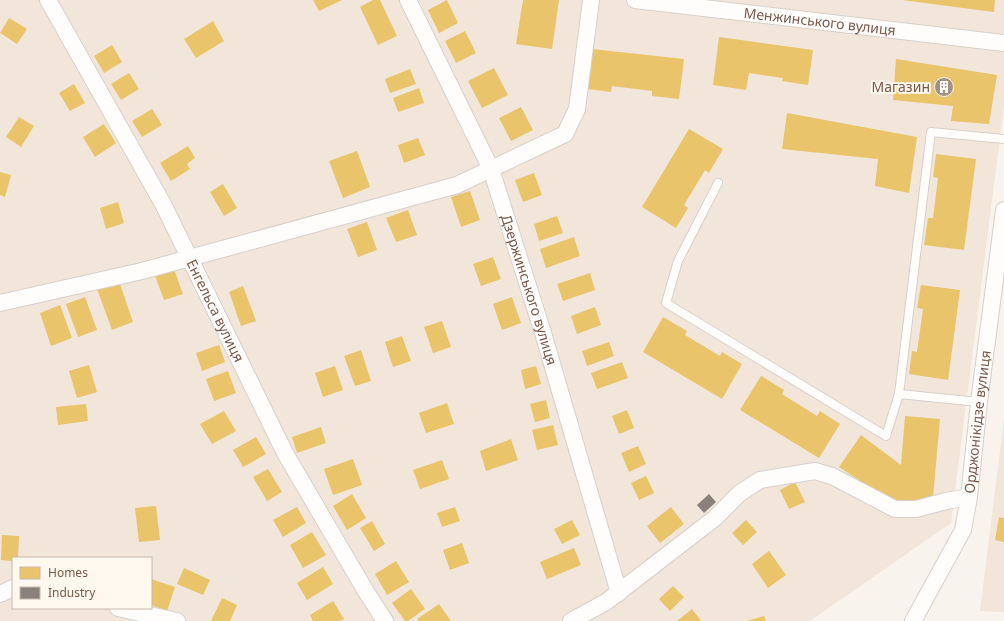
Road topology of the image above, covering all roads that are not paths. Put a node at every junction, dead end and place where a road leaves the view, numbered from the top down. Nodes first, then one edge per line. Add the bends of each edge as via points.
1 (48, 0) edge
2 (408, 0) edge
3 (591, 0) edge
4 (635, 0) edge
5 (1004, 43) edge
6 (1004, 139) edge
7 (491, 169) junction
8 (718, 184) dead end
9 (1004, 210) edge
10 (189, 258) junction
11 (0, 303) edge
12 (899, 394) junction
13 (979, 402) junction
14 (969, 497) junction
15 (12, 588) edge
16 (619, 593) junction
17 (0, 594) edge
18 (123, 609) edge
19 (177, 621) edge
20 (385, 621) edge
21 (572, 621) edge
22 (913, 621) edge

1 - 10 street, Енгельса вулиця via 162,204
2 - 7 street, Дзержинського вулиця
3 - 7 street via 577,109 565,134
4 - 5 street, Менжинського вулиця
6 - 12 lane via 931,132
7 - 10 street via 457,185
7 - 16 street, Дзержинського вулиця via 543,334
8 - 12 lane via 678,261 666,302 886,436
9 - 13 street, Орджонікідзе вулиця
10 - 11 street
10 - 20 street, Енгельса вулиця via 285,453 364,590
12 - 13 lane
13 - 14 street, Орджонікідзе вулиця
14 - 16 street via 916,509 895,510 832,476 815,471 760,480 740,493 715,518
14 - 22 street, Орджонікідзе вулиця via 964,530
15 - 17 street
16 - 21 street
18 - 19 street

